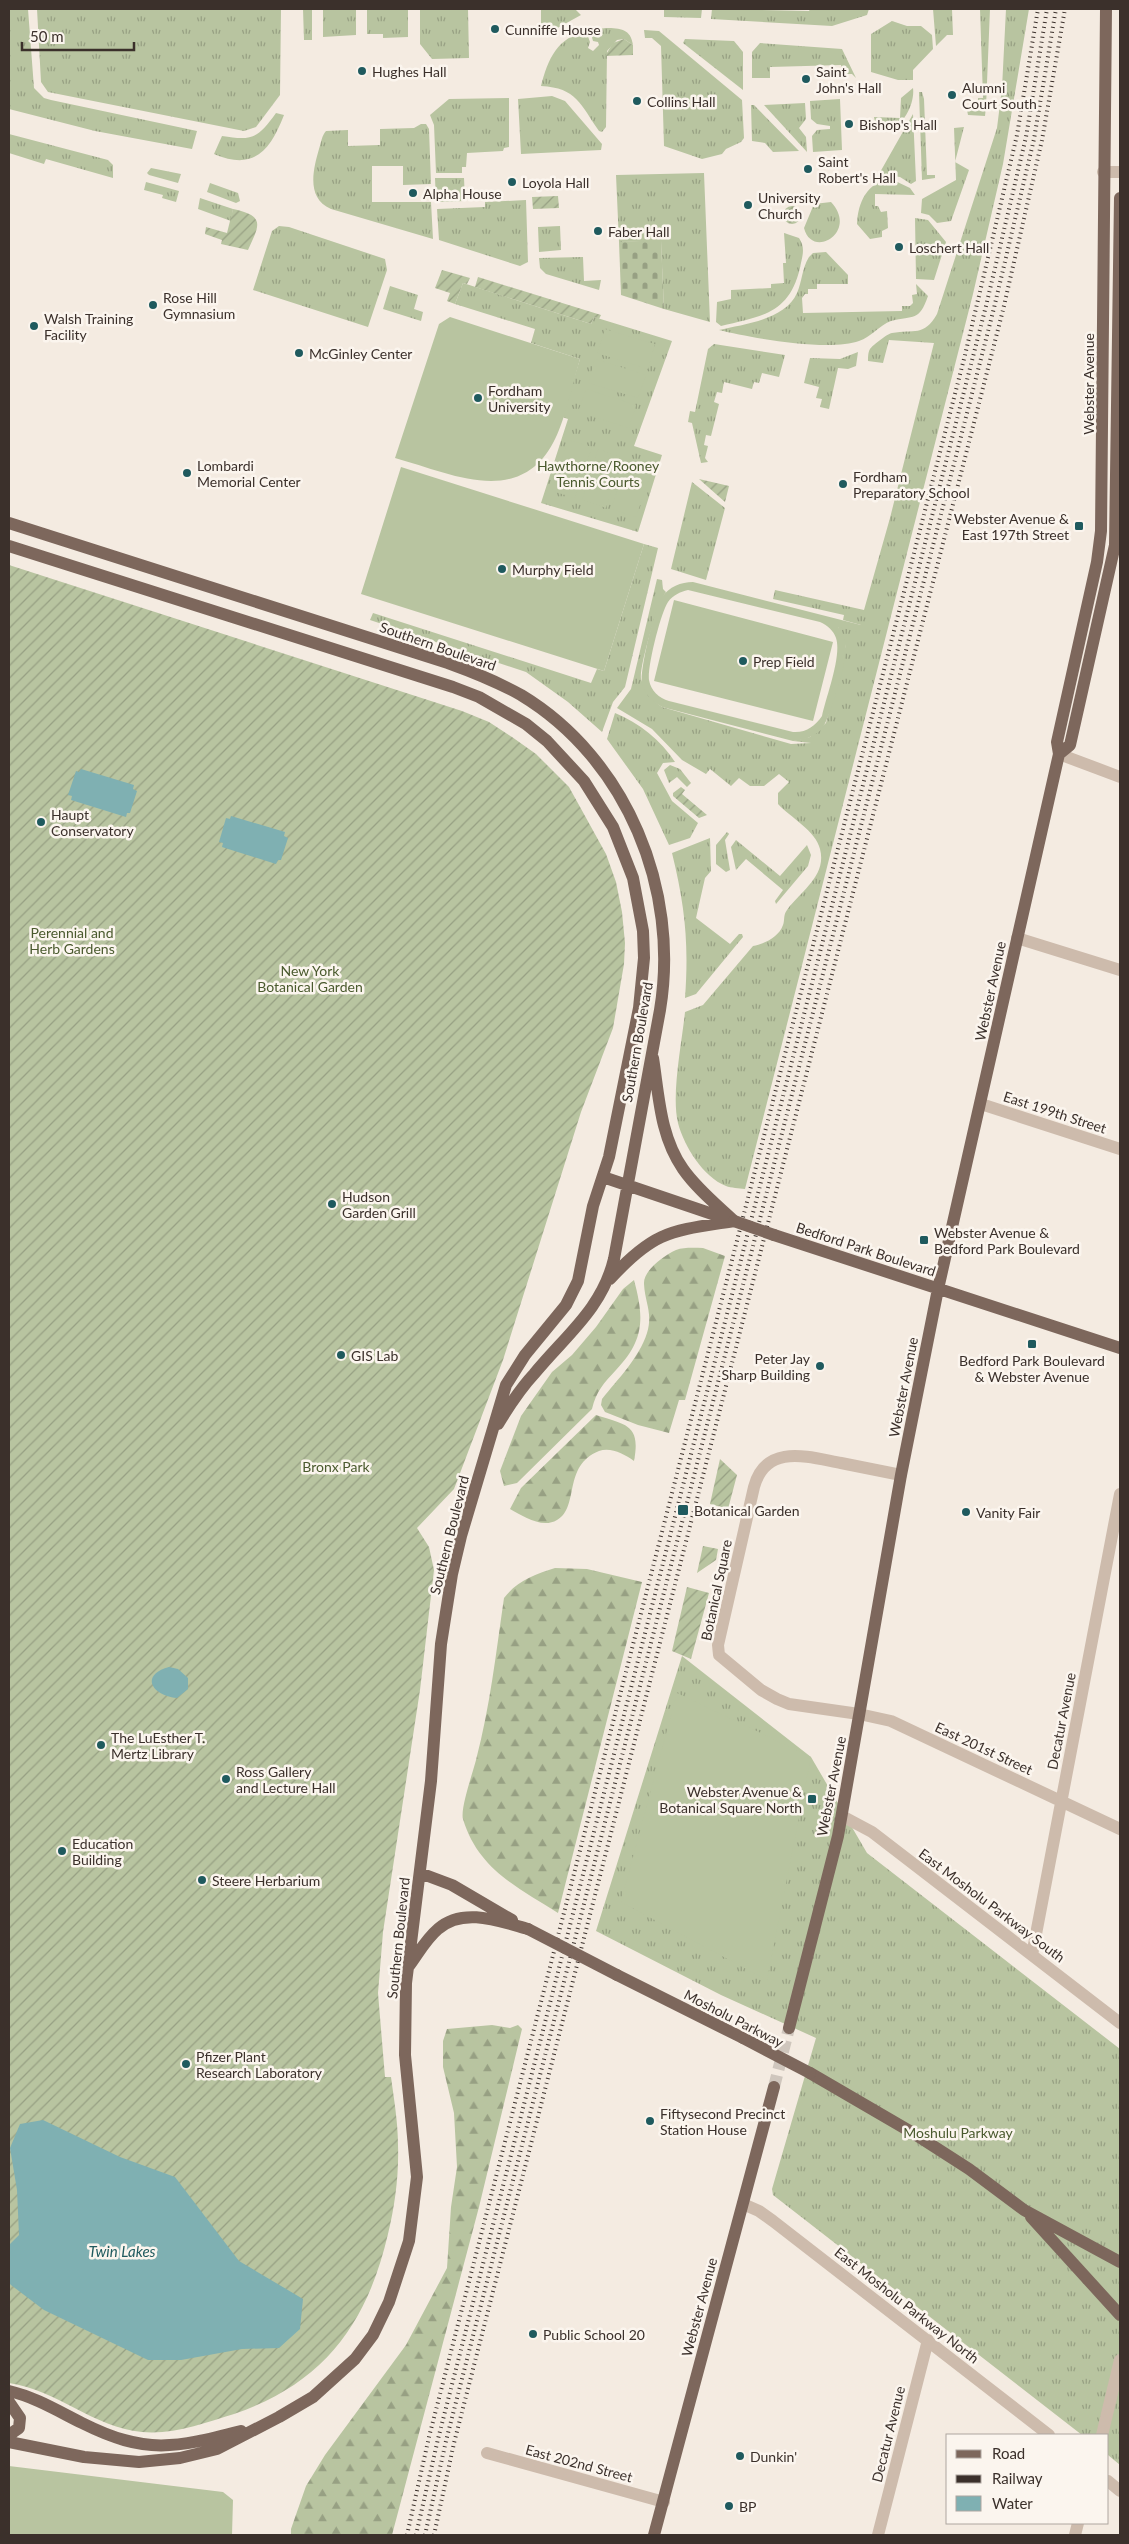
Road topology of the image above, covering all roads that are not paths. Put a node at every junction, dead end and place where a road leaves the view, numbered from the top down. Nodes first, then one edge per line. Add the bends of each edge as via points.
1 (1106, 9) edge
2 (1103, 172) junction
3 (1120, 172) edge
4 (1120, 198) edge
5 (9, 523) edge
6 (1100, 545) junction
7 (1117, 545) edge
8 (9, 546) edge
9 (1059, 754) junction
10 (1120, 777) edge
11 (1017, 938) junction
12 (1120, 970) edge
13 (652, 1047) junction
14 (981, 1104) junction
15 (1120, 1149) edge
16 (603, 1177) junction
17 (626, 1184) junction
18 (734, 1221) junction
19 (607, 1283) junction
20 (938, 1289) junction
21 (1120, 1348) edge
22 (492, 1432) junction
23 (901, 1475) junction
24 (1120, 1494) edge
25 (719, 1655) joint
26 (859, 1714) junction
27 (1060, 1801) junction
28 (842, 1816) junction
29 (1120, 1829) edge
30 (420, 1873) junction
31 (528, 1929) junction
32 (1032, 1955) junction
33 (408, 1968) junction
34 (1120, 2023) edge
35 (789, 2028) tunnel mouth
36 (774, 2087) tunnel mouth
37 (743, 2204) junction
38 (1024, 2210) junction
39 (1120, 2262) edge
40 (1120, 2315) edge
41 (928, 2340) junction
42 (1120, 2360) edge
43 (9, 2391) edge
44 (9, 2402) edge
45 (265, 2425) junction
46 (1048, 2434) edge
47 (1102, 2434) edge
48 (9, 2436) edge
49 (9, 2442) edge
50 (487, 2453) dead end
51 (1109, 2482) edge
52 (1120, 2491) edge
53 (664, 2502) junction
54 (654, 2535) edge
55 (878, 2535) edge

1 - 2 main road, Webster Avenue
2 - 3 street
2 - 6 main road, Webster Avenue
4 - 7 main road, Webster Avenue
5 - 13 main road, Southern Boulevard via 474,672 499,683 542,710 585,748 602,769 631,816 649,861 662,917 664,946 663,992
6 - 7 street
6 - 9 main road, Webster Avenue via 1057,742
7 - 9 main road, Webster Avenue via 1070,745
8 - 16 main road, Southern Boulevard via 479,697 526,724 566,760 599,803 617,836 633,878 643,930 639,1008
9 - 10 street
9 - 11 main road, Webster Avenue
11 - 12 street
11 - 14 main road, Webster Avenue
13 - 17 main road, Southern Boulevard
13 - 18 main road via 662,1123 672,1152 690,1178
14 - 15 street, East 199th Street
14 - 20 main road, Webster Avenue
16 - 17 main road, Bedford Park Boulevard
16 - 22 main road, Southern Boulevard via 592,1206 578,1281 566,1305 511,1375
17 - 18 main road, Bedford Park Boulevard
17 - 19 main road, Southern Boulevard
18 - 19 main road via 660,1236 630,1258
18 - 20 main road, Bedford Park Boulevard, bridge
19 - 22 main road, Southern Boulevard via 581,1323 529,1379
20 - 21 main road, Bedford Park Boulevard
20 - 23 main road, Webster Avenue
22 - 30 main road, Southern Boulevard via 461,1536 445,1615
23 - 25 street, Botanical Square via 805,1456 784,1456 770,1462 756,1479 718,1645
23 - 26 main road, Webster Avenue
24 - 27 street, Decatur Avenue
25 - 26 street, East 201st Street via 754,1685 777,1699 789,1704
26 - 27 street, East 201st Street via 891,1721
26 - 28 main road, Webster Avenue
27 - 29 street, East 201st Street
27 - 32 street, Decatur Avenue
28 - 32 street, East Mosholu Parkway South via 872,1832
28 - 35 main road, Webster Avenue
30 - 31 main road, Mosholu Parkway via 452,1885
30 - 33 main road, Southern Boulevard
31 - 33 main road via 488,1918 467,1917 451,1921 434,1933
31 - 38 main road, Mosholu Parkway, bridge via 810,2073 920,2138
32 - 34 street, East Mosholu Parkway South
33 - 45 main road, Southern Boulevard via 405,2055 417,2177 412,2224 397,2284 382,2319 355,2359 313,2397
36 - 37 main road, Webster Avenue
37 - 41 street, East Mosholu Parkway North via 773,2221
37 - 53 main road, Webster Avenue
38 - 39 main road, Mosholu Parkway
38 - 40 main road, Mosholu Parkway
41 - 46 street, East Mosholu Parkway North
41 - 55 street, Decatur Avenue
42 - 47 street
43 - 45 main road, Southern Boulevard via 112,2437 145,2445 181,2446
44 - 48 main road via 20,2423 16,2432
45 - 49 main road, Southern Boulevard via 217,2449 151,2462 84,2457
50 - 53 street, East 202nd Street
51 - 52 street
53 - 54 main road, Webster Avenue

